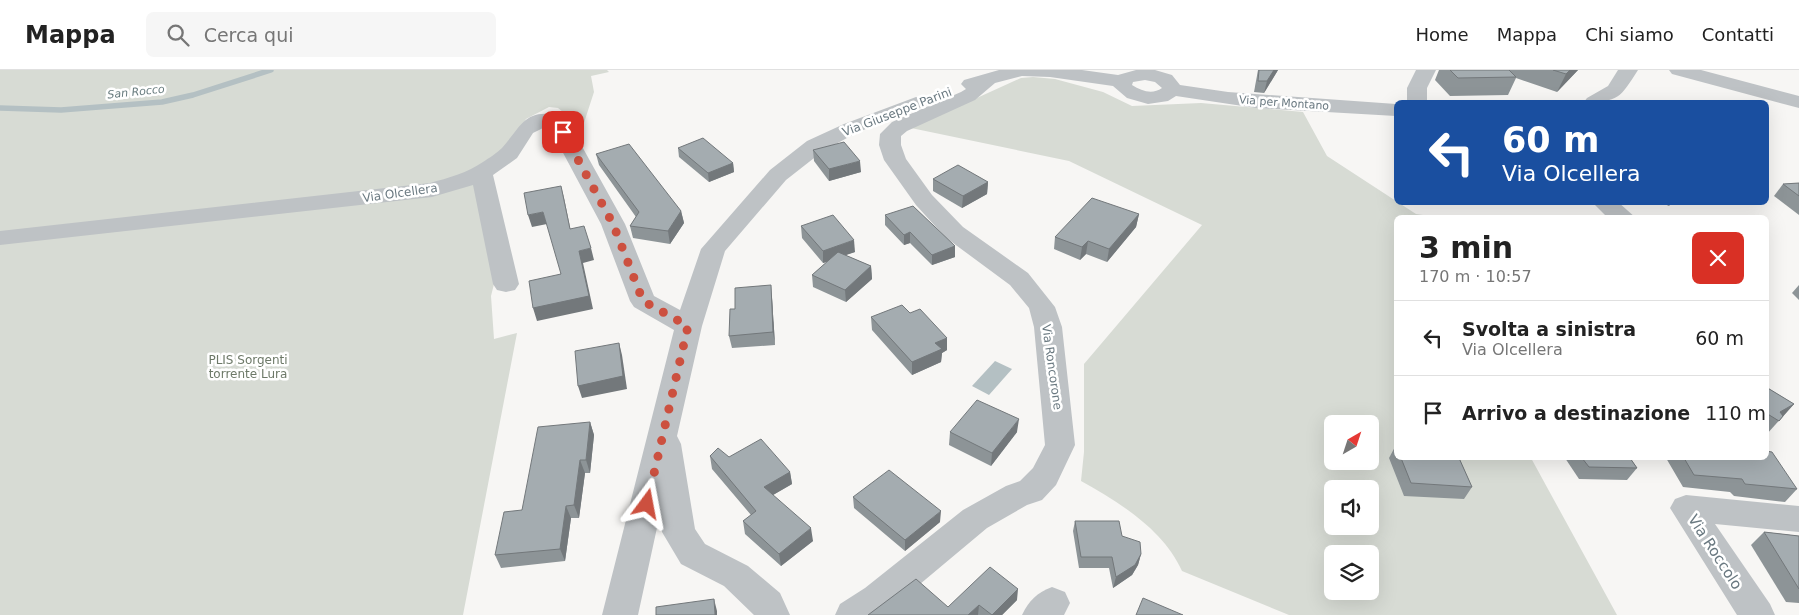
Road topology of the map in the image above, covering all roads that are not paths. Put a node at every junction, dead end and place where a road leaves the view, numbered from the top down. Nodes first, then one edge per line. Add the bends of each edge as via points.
1 (1022, 70) edge
2 (1426, 70) edge
3 (1628, 70) edge
4 (1679, 70) edge
5 (1158, 73) edge
6 (989, 78) junction
7 (1122, 82) junction
8 (1172, 89) junction
9 (1417, 100) edge
10 (1598, 100) edge
11 (1799, 102) edge
12 (1394, 110) edge
13 (481, 172) junction
14 (1607, 205) edge
15 (1620, 215) edge
16 (0, 238) edge
17 (506, 284) dead end
18 (688, 326) junction
19 (664, 430) junction
20 (1799, 519) edge
21 (620, 615) edge
22 (772, 615) edge
23 (853, 615) edge
24 (1756, 615) edge

1 - 6 street, Via Giuseppe Parini
1 - 7 street, Via Giuseppe Parini
2 - 9 street via 1417,88
3 - 10 street via 1615,90
4 - 11 street
5 - 7 street via 1134,75
5 - 8 street via 1171,84
6 - 18 street, Via Giuseppe Parini via 851,128 815,146 778,175 713,249
6 - 23 street, Via Roncorone via 984,86 958,102 901,125 891,134 890,145 894,160 948,226 1019,279 1042,308 1048,327 1060,445 1046,476 1031,491 1017,495 975,519
7 - 8 street via 1123,87 1138,96 1160,97
8 - 12 street, Via per Montano via 1203,96 1272,103
13 - 16 street, Via Olcellera via 432,190
13 - 17 street
13 - 18 street, Via Olcellera via 509,153 526,129 544,119 553,120 563,132 613,224 643,301
14 - 15 street
18 - 19 street, Via Giuseppe Parini
19 - 21 street, Via Giuseppe Parini
19 - 22 street via 679,532 693,554 736,576 768,604
20 - 24 street, Via Roccolo via 1686,508

